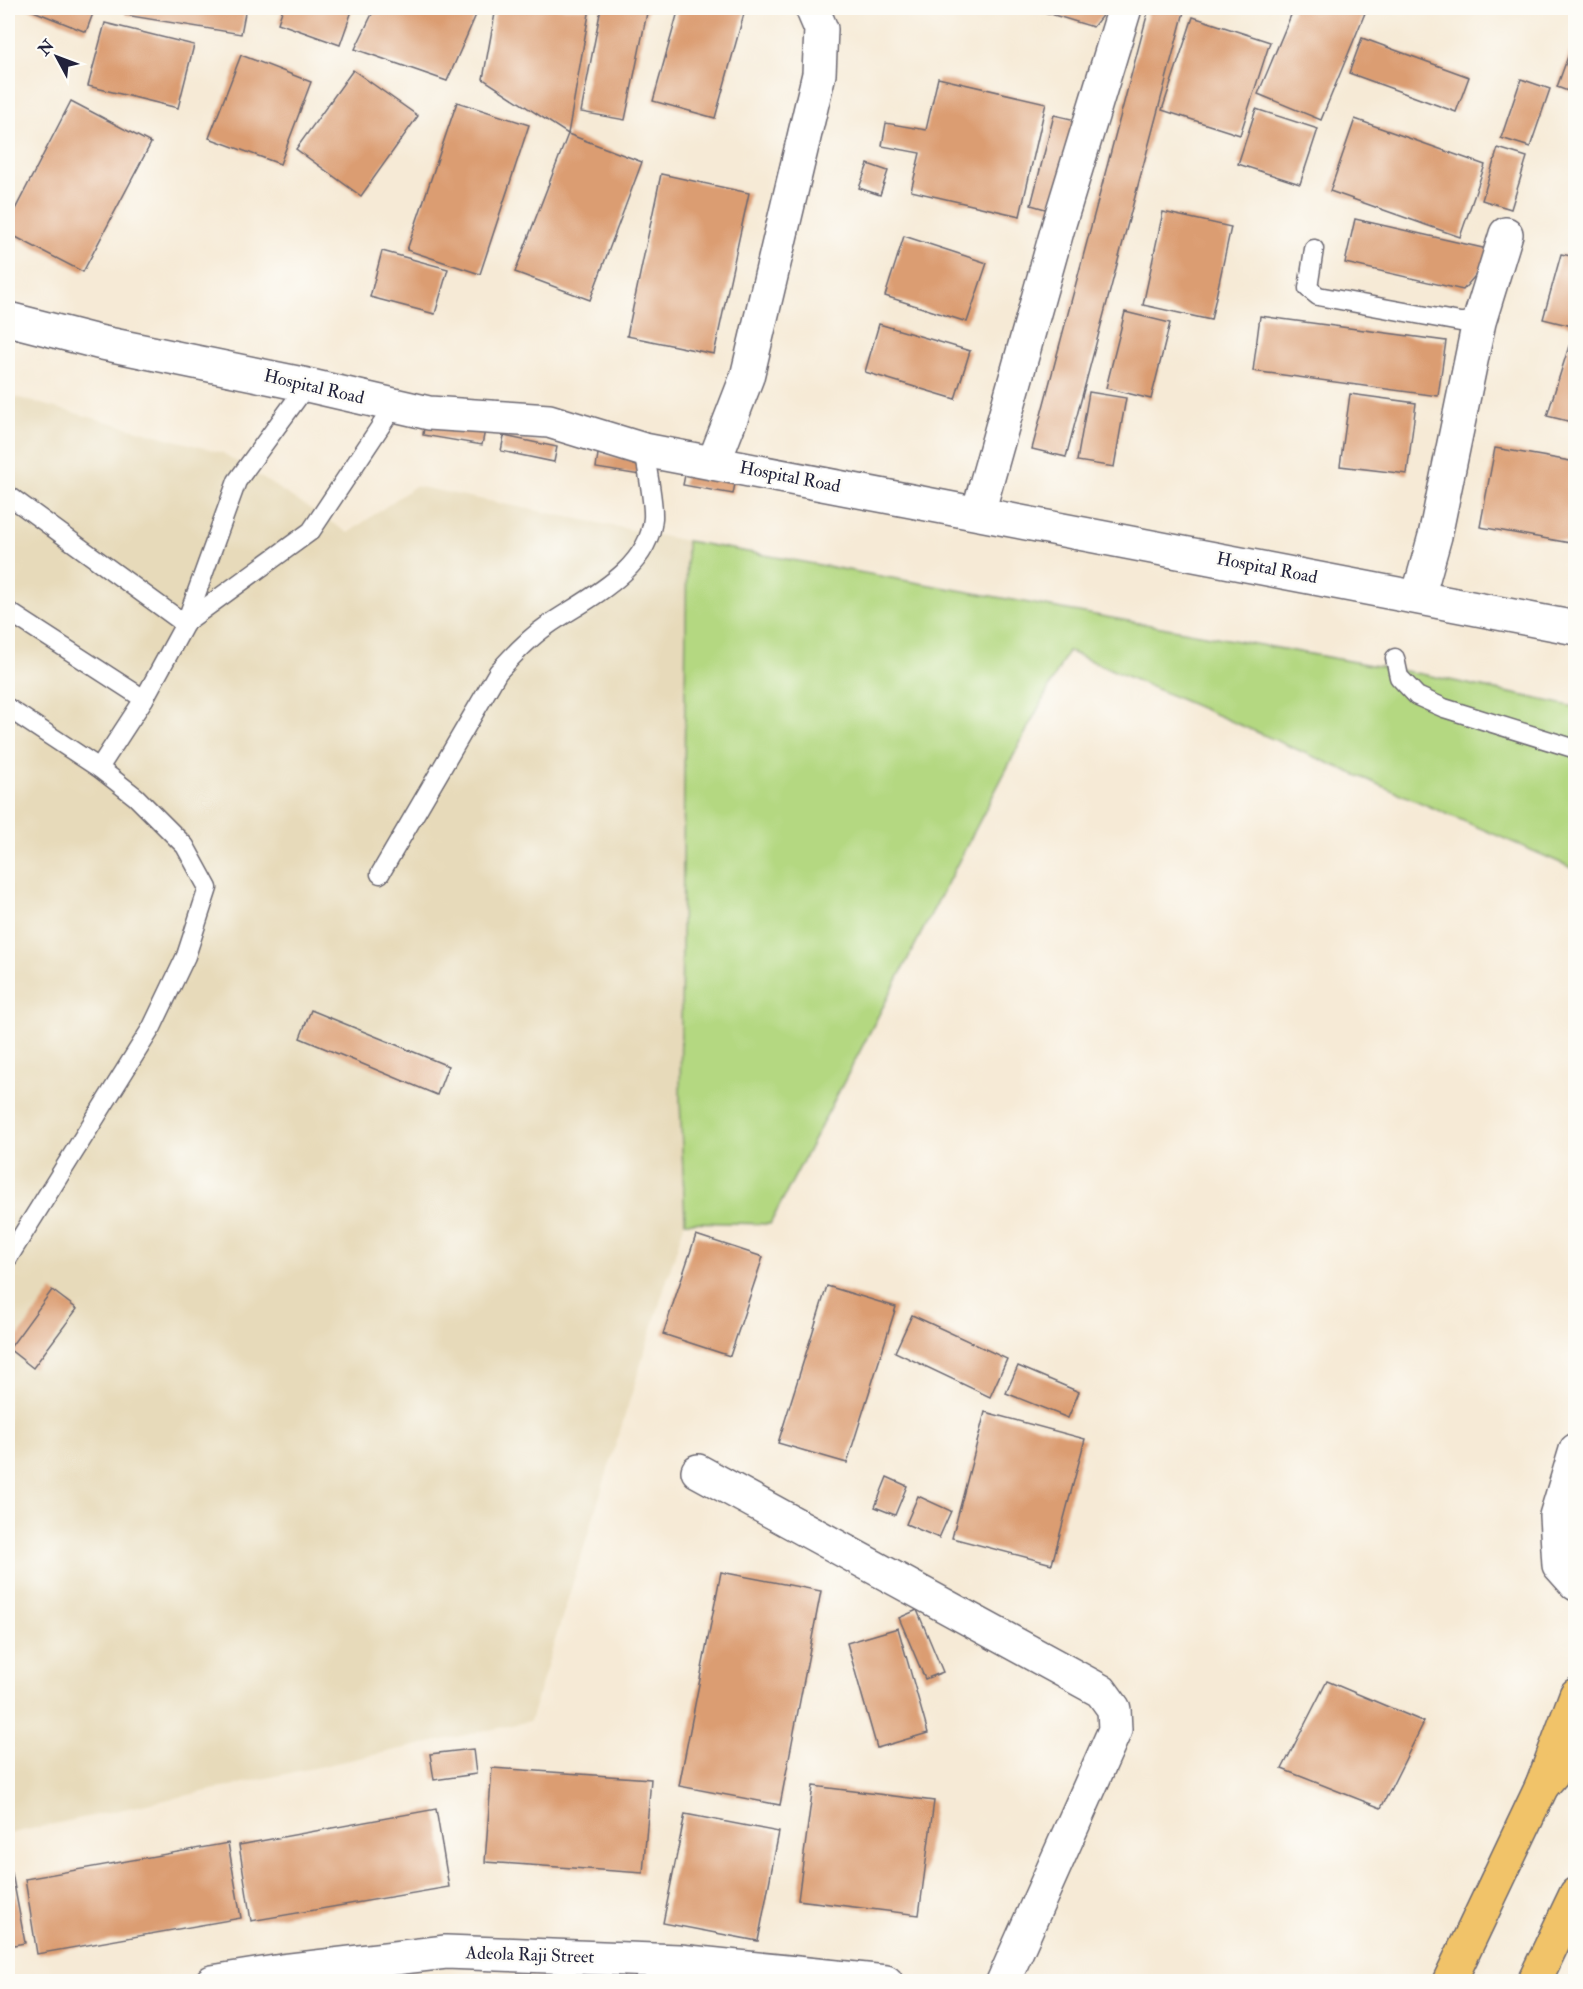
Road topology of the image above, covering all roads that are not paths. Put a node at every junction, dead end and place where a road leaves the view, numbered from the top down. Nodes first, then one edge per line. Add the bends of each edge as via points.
1 (812, 8) edge
2 (1125, 8) edge
3 (1506, 234) dead end
4 (1314, 249) dead end
5 (8, 318) edge
6 (1479, 322) junction
7 (307, 385) junction
8 (394, 406) junction
9 (645, 450) junction
10 (714, 462) junction
11 (8, 495) edge
12 (978, 513) junction
13 (1418, 597) junction
14 (8, 611) edge
15 (185, 623) junction
16 (1575, 628) edge
17 (1395, 658) dead end
18 (144, 699) junction
19 (8, 708) edge
20 (1575, 749) edge
21 (99, 768) junction
22 (380, 874) dead end
23 (8, 1258) edge
24 (1575, 1450) edge
25 (698, 1471) dead end
26 (1575, 1584) edge
27 (1575, 1695) edge
28 (1575, 1747) edge
29 (1542, 1786) junction
30 (1575, 1894) edge
31 (680, 1971) edge
32 (283, 1976) edge
33 (212, 1982) edge
34 (886, 1982) edge
35 (1003, 1982) edge
36 (1449, 1982) edge
37 (1534, 1982) edge

1 - 10 street via 821,29 819,74 747,377
2 - 12 street via 1059,224
3 - 6 street
4 - 6 lane via 1308,288 1318,296 1460,322
5 - 7 street, Hospital Road via 98,342
6 - 13 street via 1435,536
7 - 8 street, Hospital Road
7 - 15 lane via 237,481
8 - 9 street, Hospital Road via 429,413 549,421
8 - 15 lane via 310,531
9 - 10 street, Hospital Road
9 - 22 lane via 653,518 637,560 603,590 533,637 498,672
10 - 12 street, Hospital Road
11 - 15 lane
12 - 13 street, Hospital Road
13 - 16 street, Hospital Road
14 - 18 lane
15 - 18 lane
17 - 20 lane via 1399,677 1417,696
18 - 21 lane
19 - 21 lane
21 - 23 lane via 136,797 185,846 208,888 186,956 152,1027
24 - 26 street via 1556,1516 1559,1565
25 - 35 street via 1101,1691 1114,1709 1115,1730
27 - 29 main road
28 - 29 main road
29 - 36 main road
30 - 37 main road
31 - 32 street, Adeola Raji Street via 446,1952
31 - 34 street, Adeola Raji Street
32 - 33 street, Adeola Raji Street

